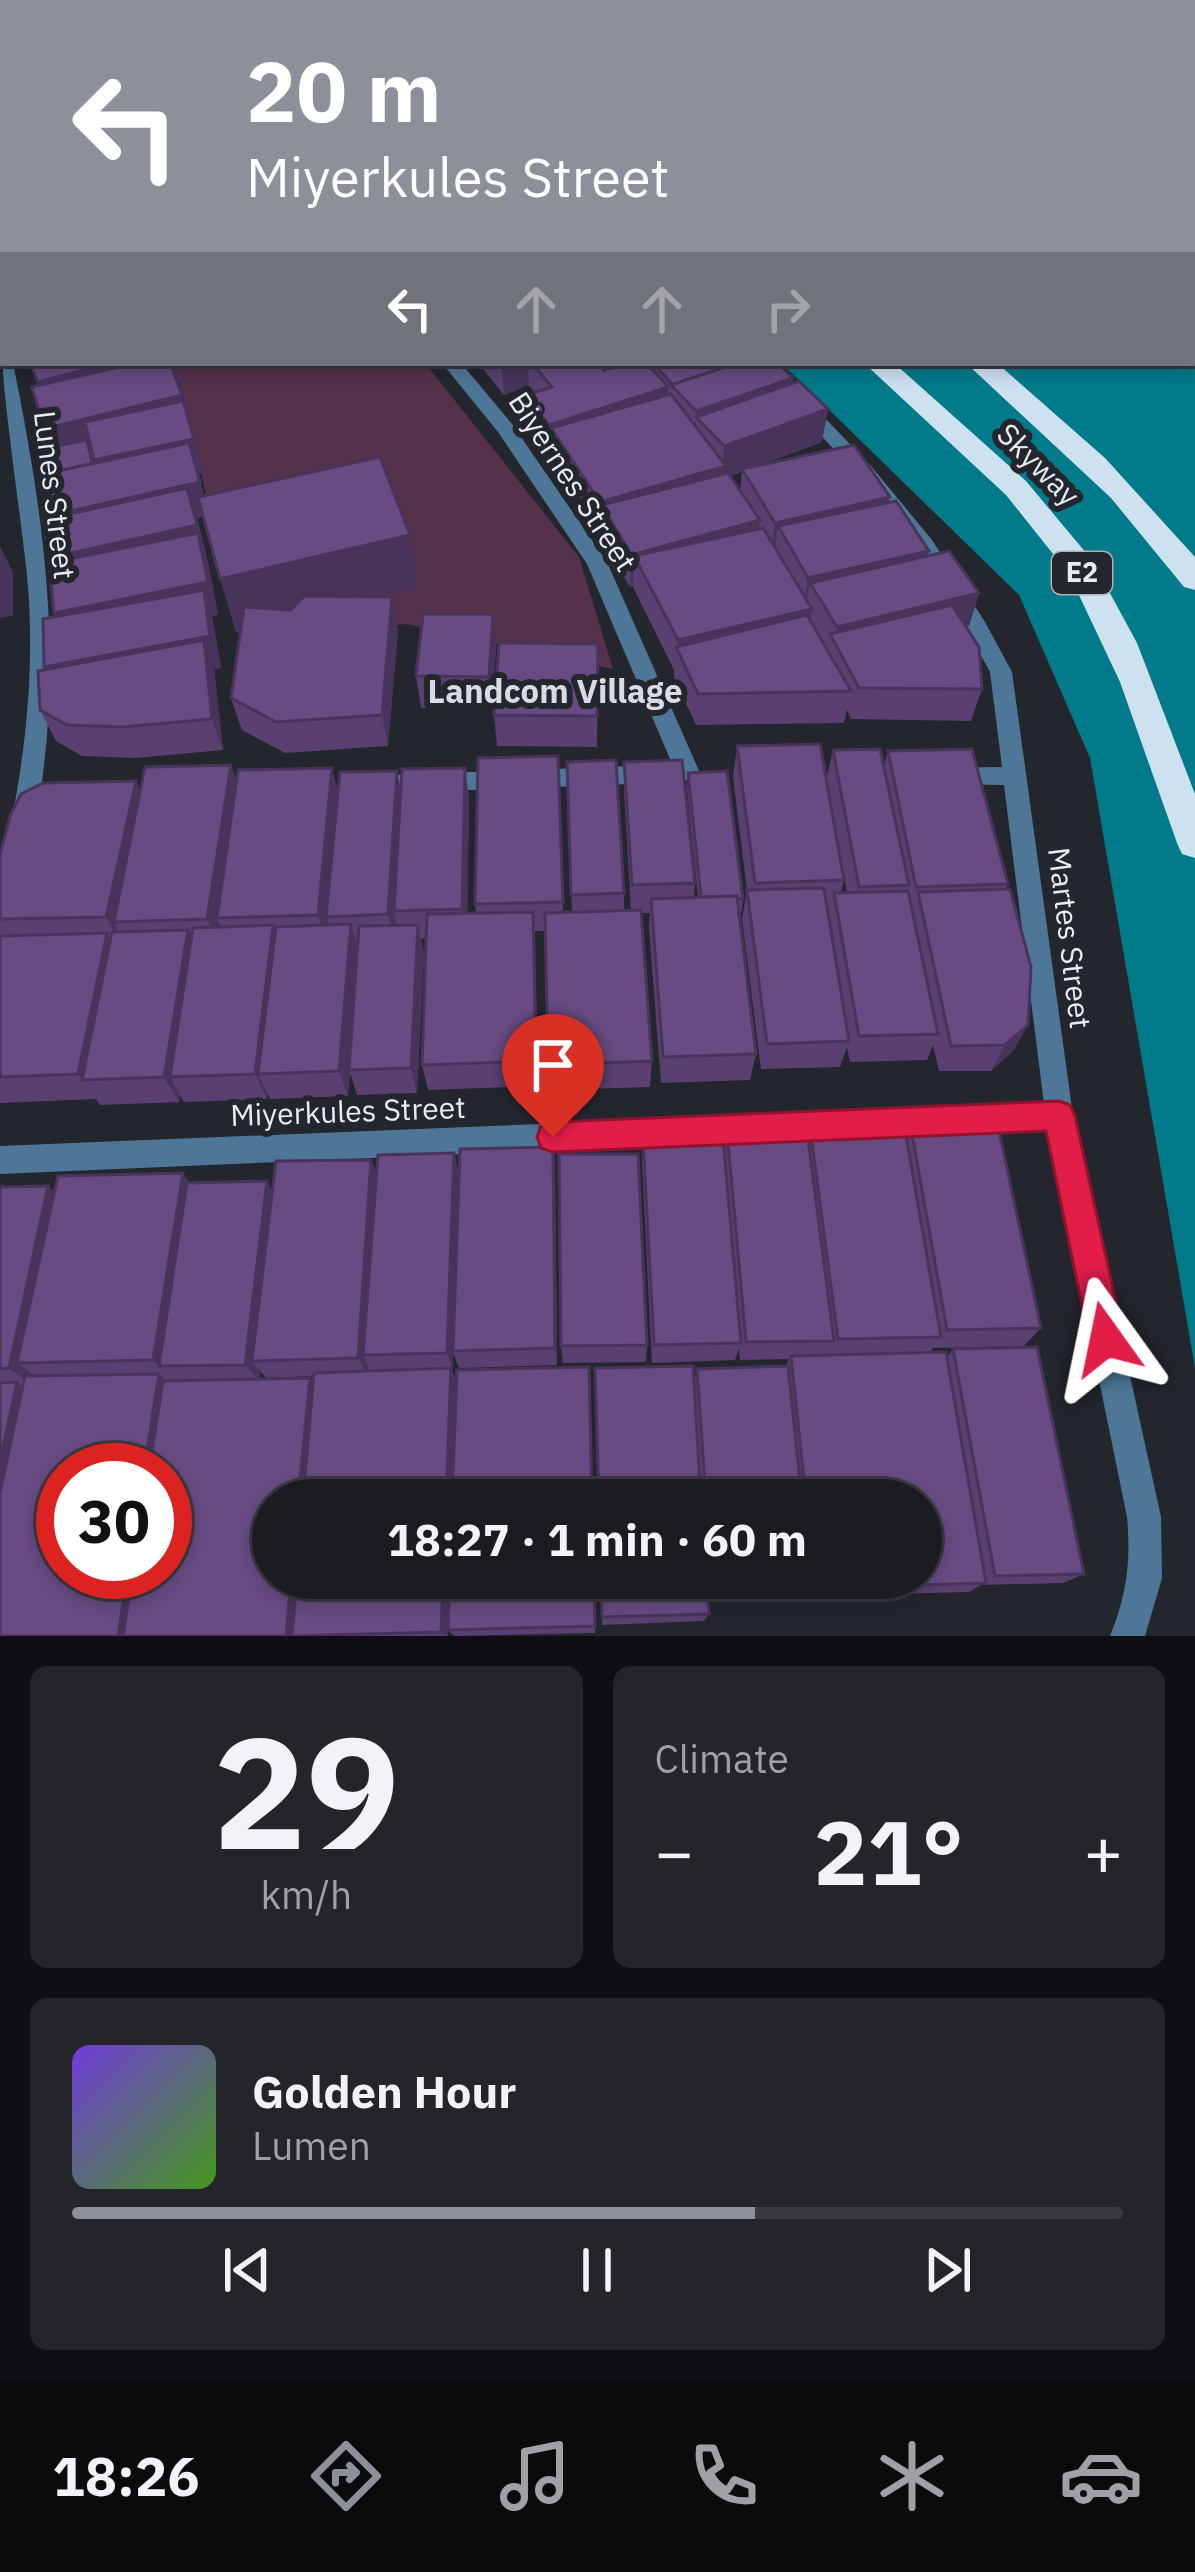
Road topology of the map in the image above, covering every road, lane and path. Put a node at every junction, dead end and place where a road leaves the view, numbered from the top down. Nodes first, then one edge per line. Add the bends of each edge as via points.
1 (4, 366) edge
2 (453, 366) edge
3 (765, 366) edge
4 (881, 366) edge
5 (983, 366) edge
6 (1195, 579) edge
7 (922, 775) edge
8 (1015, 776) junction
9 (335, 786) edge
10 (20, 838) edge
11 (1195, 843) edge
12 (1059, 1116) junction
13 (0, 1160) edge
14 (1127, 1636) edge

1 - 10 street, Lunes Street via 32,538 42,688 41,797
2 - 9 street, Biyernes Street via 597,562 700,773
3 - 8 street, Martes Street via 853,453 969,605 1001,672
4 - 11 highway, Skyway / E2 via 1058,536 1100,602
5 - 6 highway, Skyway via 1092,460
7 - 8 street
8 - 12 street, Martes Street
12 - 13 street, Miyerkules Street
12 - 14 street, Martes Street via 1144,1516 1144,1598

